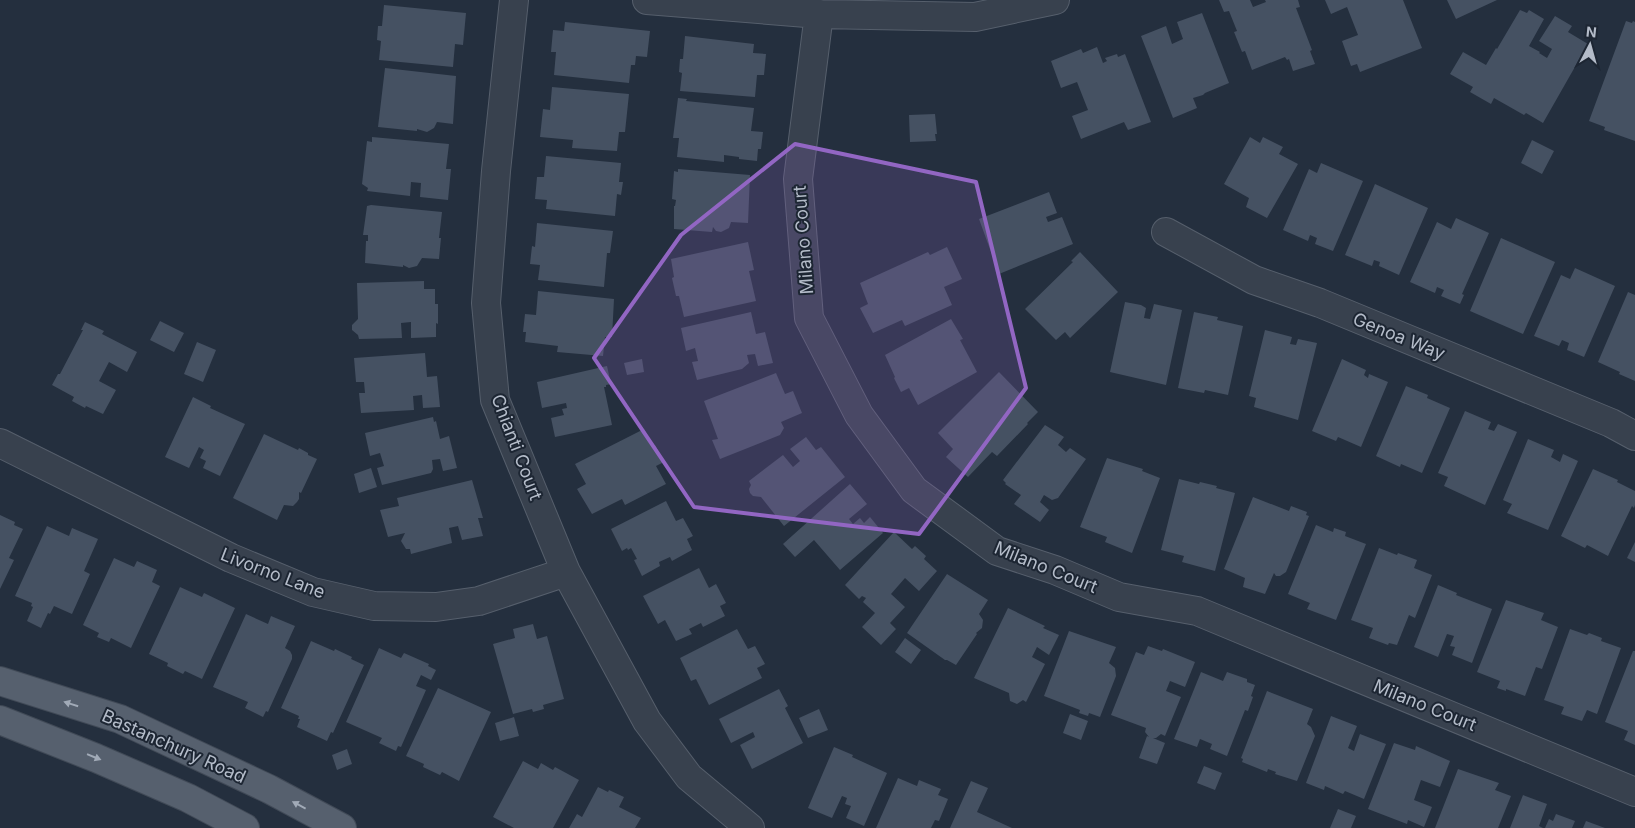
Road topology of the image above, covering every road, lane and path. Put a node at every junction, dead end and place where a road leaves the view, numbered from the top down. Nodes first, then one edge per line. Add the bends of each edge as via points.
1 (514, 0) edge
2 (647, 0) edge
3 (1055, 0) edge
4 (819, 14) junction
5 (1166, 232) dead end
6 (1635, 436) edge
7 (0, 443) edge
8 (566, 572) junction
9 (0, 681) edge
10 (0, 720) edge
11 (1635, 792) edge
12 (245, 828) edge
13 (342, 828) edge
14 (750, 828) edge

1 - 8 street, Chianti Court via 486,303 495,400
2 - 4 street
3 - 4 street via 975,17
4 - 11 street, Milano Court via 798,179 809,318 859,415 914,490 997,550 1120,597 1197,611
5 - 6 street, Genoa Way via 1254,280 1320,303 1612,423
7 - 8 street, Livorno Lane via 231,558 313,592 374,606 436,607 479,601
8 - 14 street, Chianti Court via 647,722 689,777
13 -> 9 main road, Bastanchury Road via 269,788 120,719
10 -> 12 main road via 188,798

